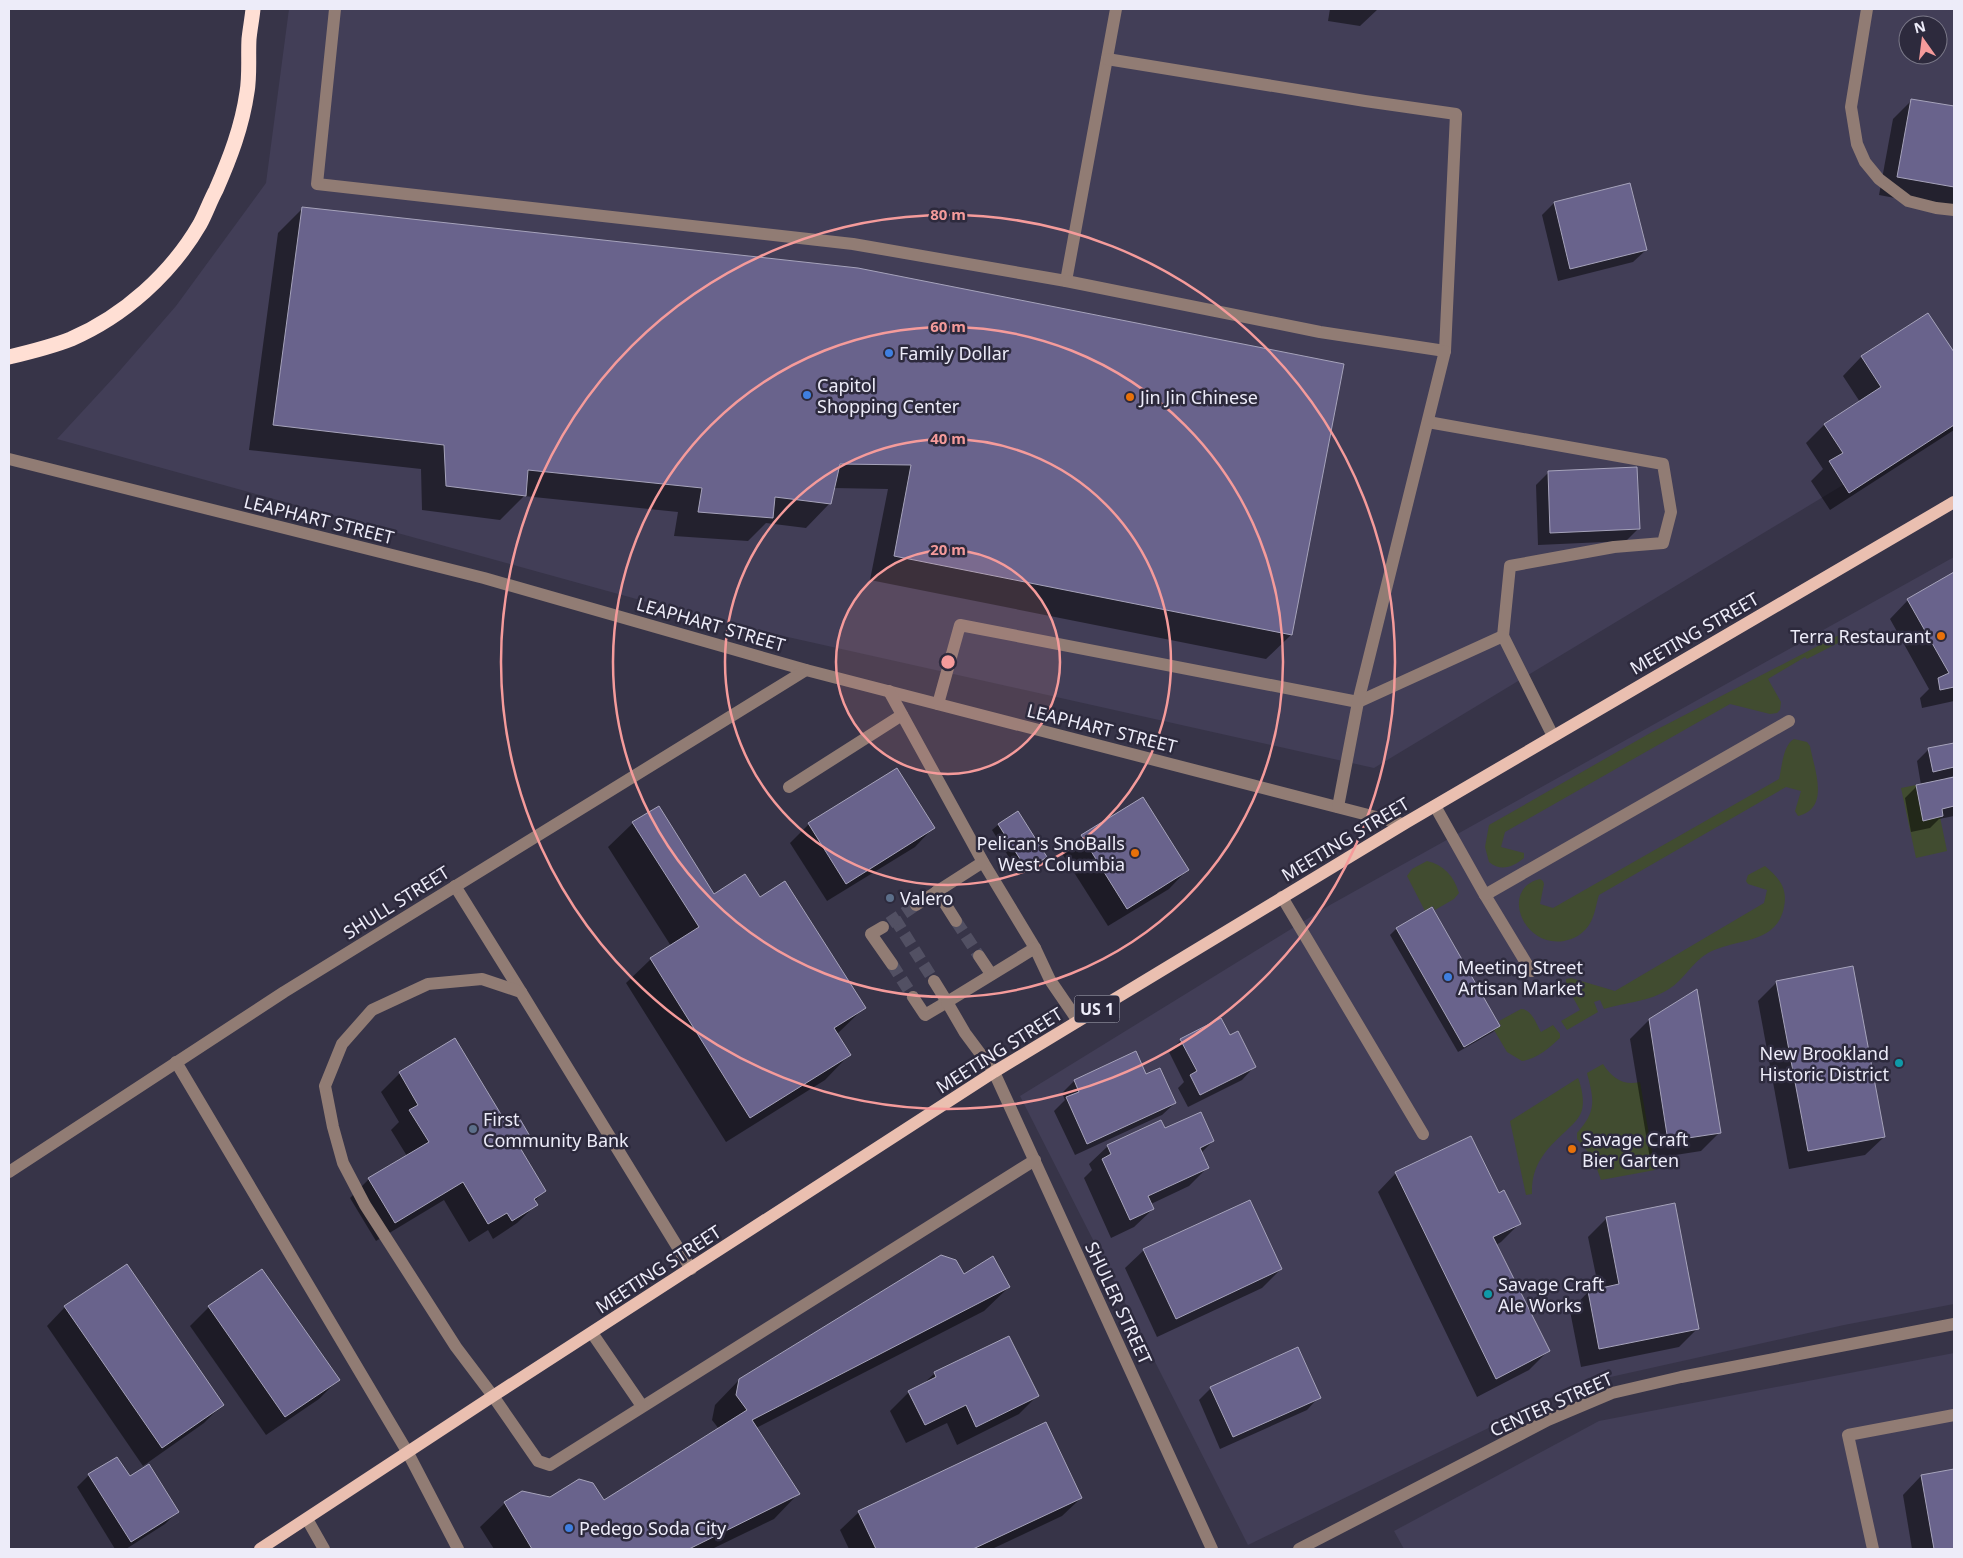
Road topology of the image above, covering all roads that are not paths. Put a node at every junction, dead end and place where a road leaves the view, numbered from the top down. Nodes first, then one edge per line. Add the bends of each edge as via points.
1 (241, 9) edge
2 (253, 9) edge
3 (335, 9) edge
4 (1116, 9) edge
5 (1867, 9) edge
6 (249, 38) junction
7 (1107, 58) junction
8 (1954, 210) edge
9 (1066, 281) junction
10 (1445, 352) junction
11 (9, 357) edge
12 (1428, 422) junction
13 (9, 459) edge
14 (1954, 502) edge
15 (1503, 636) junction
16 (806, 670) junction
17 (889, 691) junction
18 (1358, 702) junction
19 (938, 704) junction
20 (902, 715) junction
21 (1789, 721) dead end
22 (1553, 736) junction
23 (789, 787) dead end
24 (1435, 806) junction
25 (1338, 807) junction
26 (1403, 824) junction
27 (983, 862) junction
28 (454, 886) junction
29 (937, 891) junction
30 (1485, 895) junction
31 (1282, 897) junction
32 (916, 905) tunnel mouth
33 (956, 921) tunnel mouth
34 (883, 927) tunnel mouth
35 (1035, 948) junction
36 (979, 956) tunnel mouth
37 (892, 964) tunnel mouth
38 (1531, 971) dead end
39 (991, 974) junction
40 (934, 981) tunnel mouth
41 (521, 992) junction
42 (913, 997) tunnel mouth
43 (947, 1002) junction
44 (1078, 1021) junction
45 (176, 1062) junction
46 (994, 1072) junction
47 (1423, 1134) dead end
48 (1035, 1160) junction
49 (9, 1172) edge
50 (691, 1269) junction
51 (1954, 1324) edge
52 (592, 1333) junction
53 (493, 1396) junction
54 (642, 1406) junction
55 (1954, 1415) edge
56 (408, 1453) junction
57 (307, 1519) junction
58 (260, 1549) edge
59 (324, 1549) edge
60 (458, 1549) edge
61 (1212, 1549) edge
62 (1299, 1549) edge
63 (1873, 1549) edge

1 - 6 highway
2 - 6 highway
3 - 9 street via 317,184 853,244
4 - 7 street
5 - 8 street via 1851,107 1857,144 1865,162 1879,180 1908,201
6 - 11 highway via 248,91 230,158 200,223 181,252 158,279 102,322 71,339
7 - 9 street
7 - 10 street via 1456,114
9 - 10 street via 1320,332
10 - 12 street
12 - 15 street via 1663,464 1671,512 1663,543 1614,547 1510,566
12 - 18 street
13 - 16 street, LEAPHART STREET via 484,578
14 - 22 main road, MEETING STREET / US 1
15 - 18 street
15 - 22 street
16 - 17 street, LEAPHART STREET
16 - 28 street, SHULL STREET
17 - 19 street, LEAPHART STREET
17 - 20 street
18 - 19 street via 960,625
18 - 25 street
19 - 25 street, LEAPHART STREET
20 - 23 street
20 - 27 street
21 - 30 street
22 - 24 main road, MEETING STREET / US 1
24 - 26 main road, MEETING STREET / US 1
24 - 30 street
25 - 26 street, LEAPHART STREET
26 - 31 main road, MEETING STREET / US 1
27 - 29 street
27 - 35 street
28 - 41 street
28 - 45 street, SHULL STREET
29 - 32 street
29 - 33 street
30 - 38 street
31 - 44 main road, MEETING STREET / US 1
31 - 47 street
34 - 37 street via 871,934
35 - 39 street
35 - 44 street via 1050,980
36 - 39 street
39 - 43 street
40 - 43 street, SHULER STREET
41 - 50 street
41 - 53 street via 482,979 428,984 372,1010 342,1044 325,1086 343,1163 365,1205 456,1347
42 - 43 street via 925,1015
43 - 46 street, SHULER STREET
44 - 46 main road, MEETING STREET / US 1
45 - 49 street, SHULL STREET
45 - 56 street
46 - 48 street, SHULER STREET
46 - 50 main road, MEETING STREET / US 1
48 - 54 street
48 - 61 street, SHULER STREET
50 - 52 main road, MEETING STREET / US 1
51 - 62 street, CENTER STREET via 1612,1393 1548,1420
52 - 53 main road, MEETING STREET / US 1
52 - 54 street
53 - 54 street via 538,1461 550,1465
53 - 56 main road, MEETING STREET / US 1
55 - 63 street via 1848,1435
56 - 57 main road, MEETING STREET / US 1
56 - 60 street
57 - 58 main road, MEETING STREET / US 1
57 - 59 street

